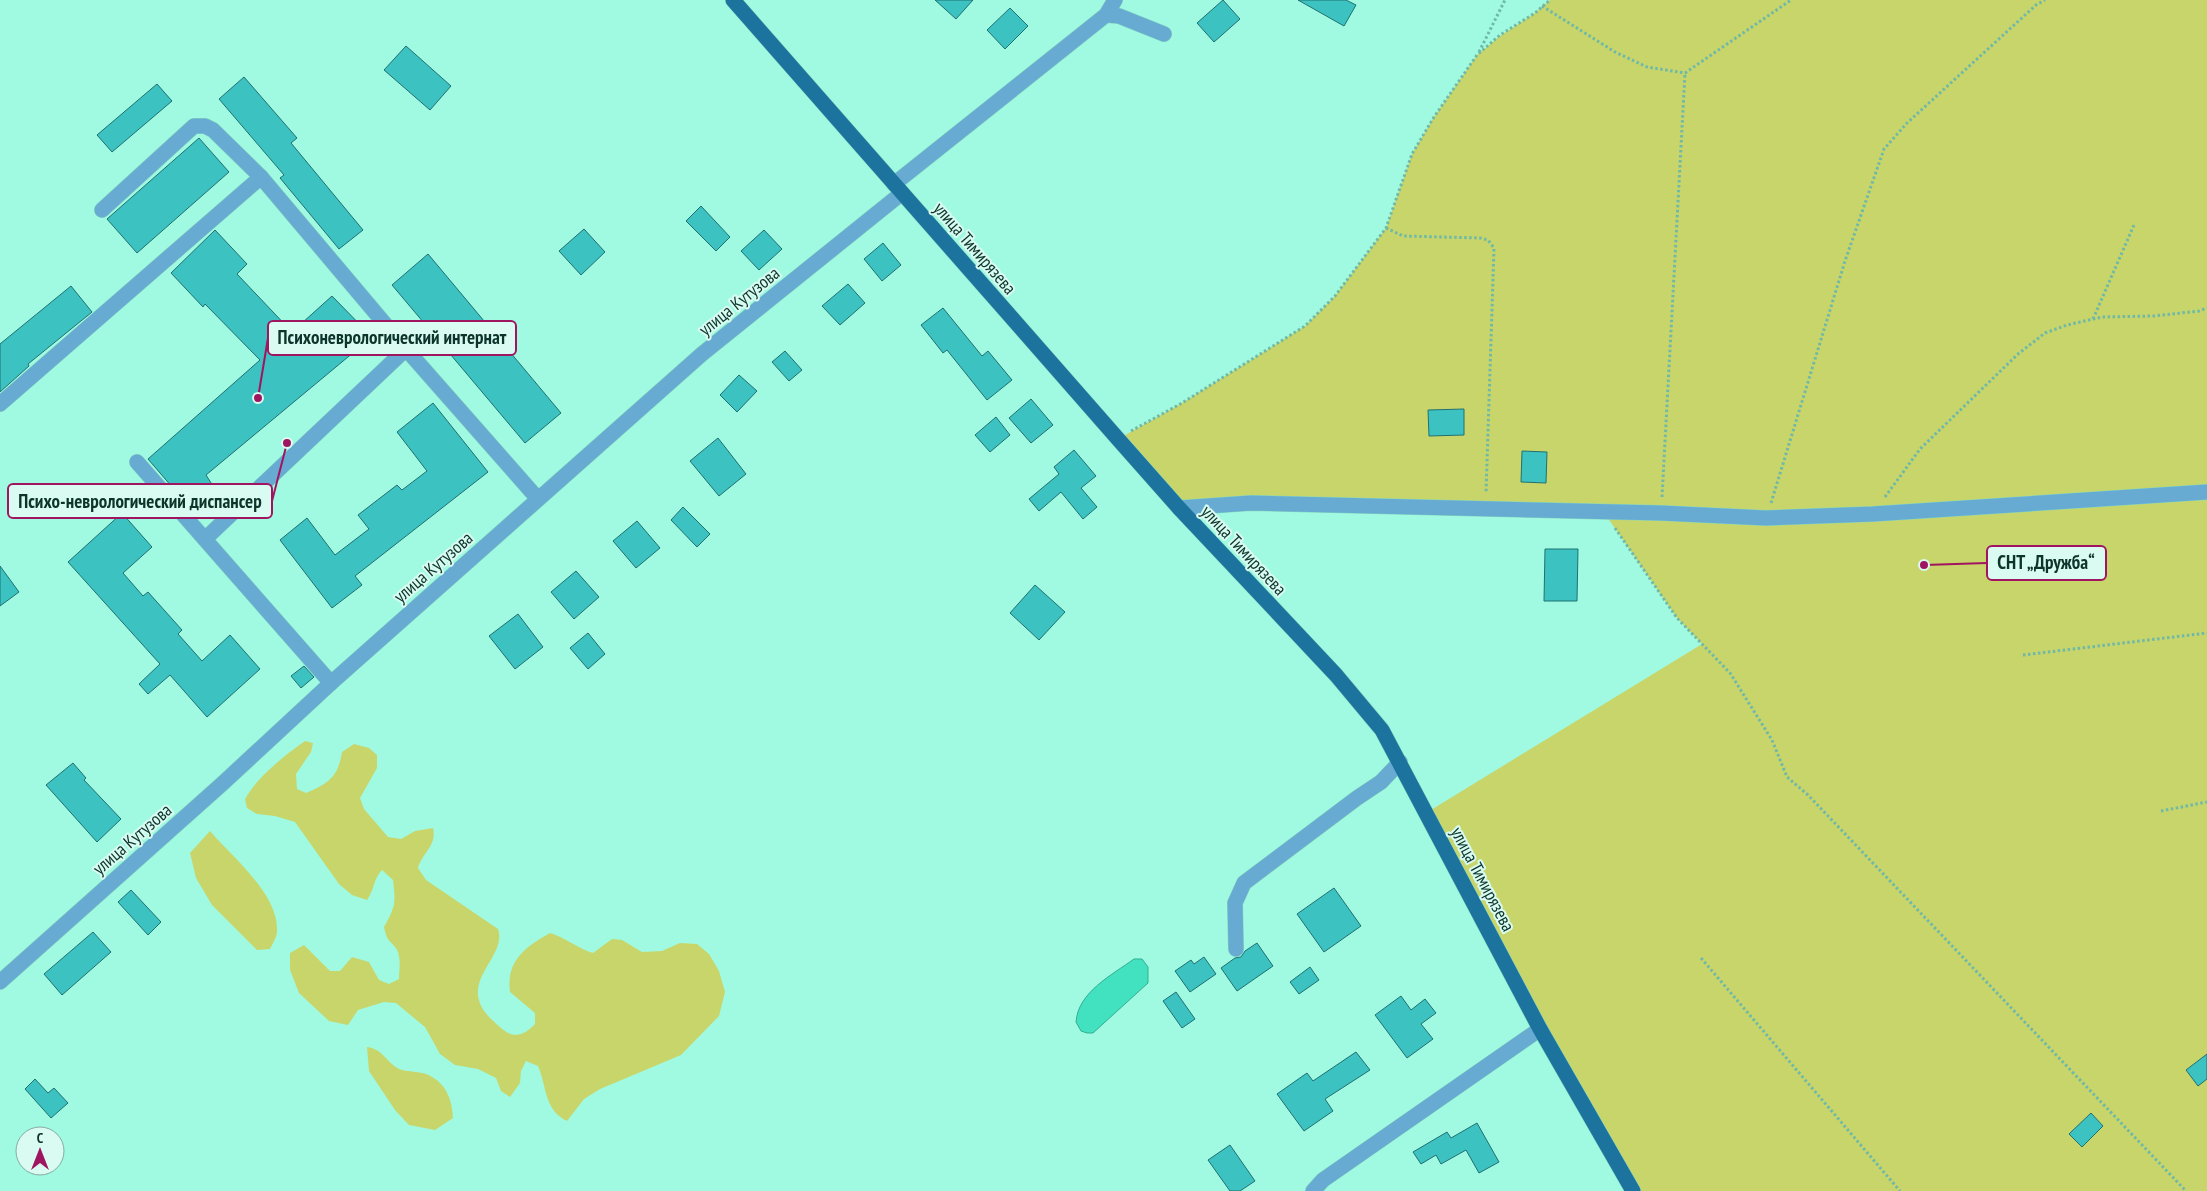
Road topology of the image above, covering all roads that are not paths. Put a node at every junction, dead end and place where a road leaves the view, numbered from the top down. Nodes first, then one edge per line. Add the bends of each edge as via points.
1 (733, 0) edge
2 (1115, 0) edge
3 (1106, 15) junction
4 (1164, 34) dead end
5 (261, 177) junction
6 (898, 189) junction
7 (102, 210) dead end
8 (406, 349) junction
9 (0, 404) edge
10 (137, 462) dead end
11 (2207, 492) edge
12 (538, 499) junction
13 (1179, 508) junction
14 (205, 540) junction
15 (331, 683) junction
16 (1400, 762) junction
17 (1236, 949) dead end
18 (0, 982) edge
19 (1540, 1029) junction
20 (1313, 1191) edge
21 (1633, 1191) edge

1 - 6 main road, улица Тимирязева
2 - 3 street
3 - 4 street via 1119,16
3 - 6 street, улица Кутузова
5 - 7 street via 213,130 194,126
5 - 8 street
5 - 9 street
6 - 12 street, улица Кутузова via 702,354
6 - 13 main road, улица Тимирязева
8 - 12 street
8 - 14 street
10 - 14 street
11 - 13 street via 1766,518 1251,503
12 - 15 street, улица Кутузова
13 - 16 main road, улица Тимирязева via 1342,682 1382,730
14 - 15 street
15 - 18 street, улица Кутузова
16 - 17 street via 1381,782 1244,883 1235,903
16 - 19 main road, улица Тимирязева
19 - 20 street via 1323,1180
19 - 21 main road, улица Тимирязева

